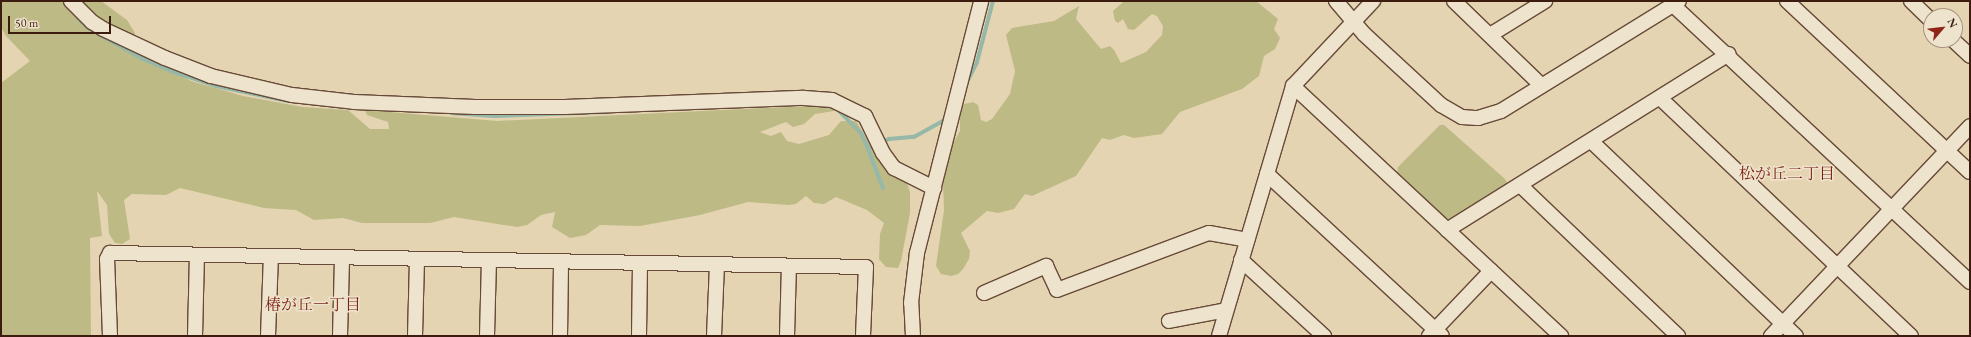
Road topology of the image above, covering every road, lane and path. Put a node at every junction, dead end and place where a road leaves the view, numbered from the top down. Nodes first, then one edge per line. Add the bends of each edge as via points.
1 (71, 1) edge
2 (981, 1) edge
3 (1336, 1) edge
4 (1373, 1) edge
5 (1454, 1) edge
6 (1545, 1) edge
7 (1787, 1) edge
8 (1911, 1) edge
9 (1676, 3) edge
10 (1923, 12) edge
11 (1353, 22) junction
12 (1490, 35) junction
13 (1962, 48) edge
14 (1729, 54) junction
15 (1970, 56) edge
16 (1293, 86) junction
17 (1542, 86) junction
18 (1660, 98) junction
19 (1970, 126) edge
20 (1591, 141) junction
21 (1947, 150) junction
22 (1970, 172) edge
23 (1267, 174) junction
24 (1520, 185) junction
25 (934, 188) junction
26 (1892, 208) junction
27 (1447, 230) junction
28 (1247, 240) junction
29 (197, 255) junction
30 (270, 256) junction
31 (342, 257) junction
32 (417, 259) junction
33 (489, 260) junction
34 (1241, 260) junction
35 (561, 261) junction
36 (640, 263) junction
37 (717, 264) junction
38 (789, 266) junction
39 (1837, 266) junction
40 (1491, 271) junction
41 (1970, 282) edge
42 (984, 293) dead end
43 (1226, 310) junction
44 (1169, 321) dead end
45 (1783, 324) junction
46 (1436, 334) edge
47 (110, 336) edge
48 (195, 336) edge
49 (268, 336) edge
50 (340, 336) edge
51 (415, 336) edge
52 (487, 336) edge
53 (560, 336) edge
54 (639, 336) edge
55 (714, 336) edge
56 (787, 336) edge
57 (864, 336) edge
58 (913, 336) edge
59 (1219, 336) edge
60 (1324, 336) edge
61 (1561, 336) edge
62 (1678, 336) edge
63 (1772, 336) edge
64 (1796, 336) edge
65 (1911, 336) edge

1 - 25 street via 92,22 165,58 211,76 292,95 354,102 475,107 565,107 804,98 832,100 865,116 883,153 894,168
2 - 25 street
3 - 11 street
4 - 11 street
5 - 12 street
6 - 12 street
7 - 21 street
8 - 10 street
9 - 14 street
9 - 17 street
11 - 16 street
11 - 17 street via 1434,100 1462,117 1478,118 1493,115
12 - 17 street
13 - 15 street
14 - 18 street
14 - 26 street
16 - 23 street
16 - 27 street
18 - 20 street
18 - 39 street
19 - 21 street
20 - 24 street
20 - 45 street
21 - 22 street
21 - 26 street
23 - 28 street
23 - 46 street
24 - 27 street
24 - 62 street
25 - 58 street via 914,270 911,303
26 - 39 street
26 - 41 street
27 - 40 street
28 - 34 street
28 - 42 street via 1209,233 1057,290 1046,266
29 - 30 street
29 - 47 street via 110,253 107,259
29 - 48 street
30 - 31 street
30 - 49 street
31 - 32 street
31 - 50 street
32 - 33 street
32 - 51 street
33 - 35 street
33 - 52 street
34 - 43 street
34 - 60 street
35 - 36 street
35 - 53 street
36 - 37 street
36 - 54 street
37 - 38 street
37 - 55 street
38 - 56 street
38 - 57 street via 866,267
39 - 45 street
39 - 65 street
40 - 46 street
40 - 61 street
43 - 44 street
43 - 59 street
45 - 63 street
45 - 64 street

